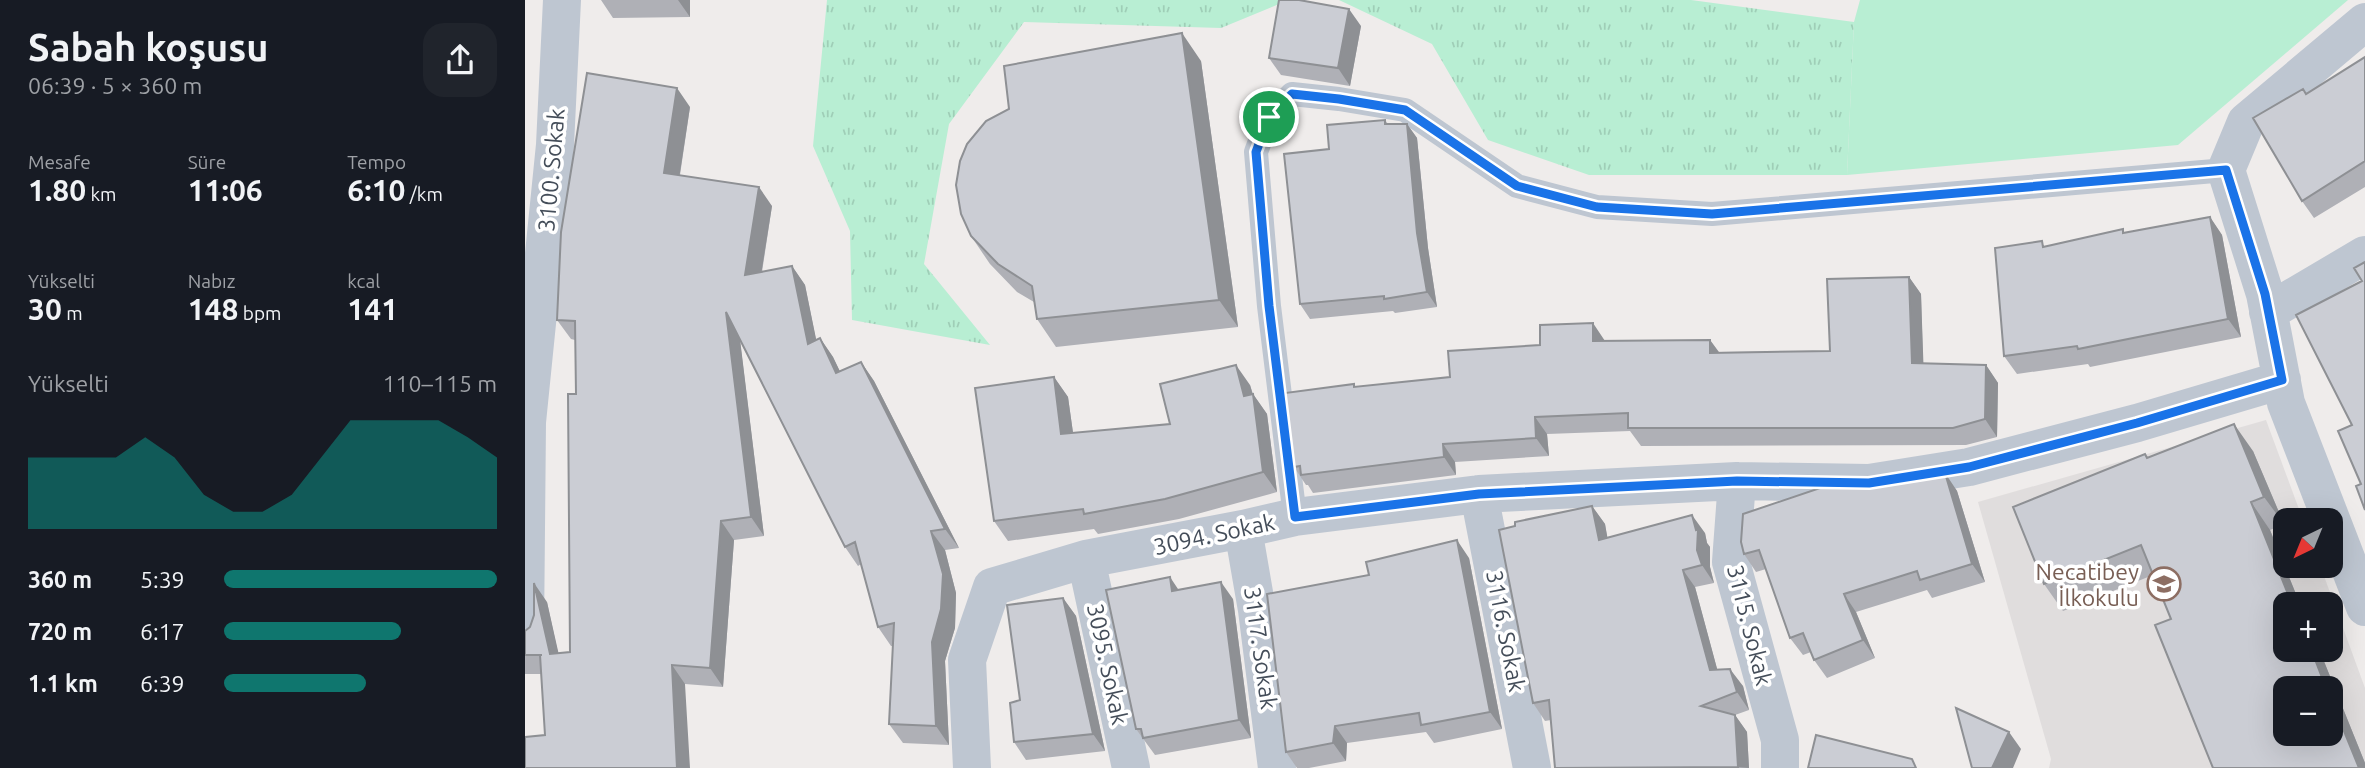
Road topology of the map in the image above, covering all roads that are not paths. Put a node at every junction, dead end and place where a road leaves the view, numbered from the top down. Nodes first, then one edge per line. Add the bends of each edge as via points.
1 (562, 0) edge
2 (2365, 22) edge
3 (2226, 170) junction
4 (2365, 256) edge
5 (2268, 312) junction
6 (2282, 380) junction
7 (1737, 481) junction
8 (1479, 494) junction
9 (1295, 517) junction
10 (1243, 529) junction
11 (1086, 559) junction
12 (2365, 607) edge
13 (525, 634) edge
14 (972, 768) edge
15 (1131, 768) edge
16 (1277, 768) edge
17 (1532, 768) edge
18 (1780, 768) edge

1 - 13 street, 3100. Sokak via 555,145 527,422
2 - 3 street via 2246,121
3 - 5 street
3 - 9 lane via 1712,214 1597,207 1517,186 1405,110 1292,94 1269,117 1256,152
4 - 5 street
5 - 6 street
6 - 7 street, 3094. Sokak via 1969,467 1869,483
6 - 12 street via 2286,403
7 - 8 street, 3094. Sokak
7 - 18 street, 3115. Sokak via 1731,562 1780,740
8 - 9 street, 3094. Sokak
8 - 17 street, 3116. Sokak
9 - 10 street, 3094. Sokak
10 - 11 street, 3094. Sokak
10 - 16 street, 3117. Sokak
11 - 14 street, 3094. Sokak via 992,587 967,660
11 - 15 street, 3095. Sokak

